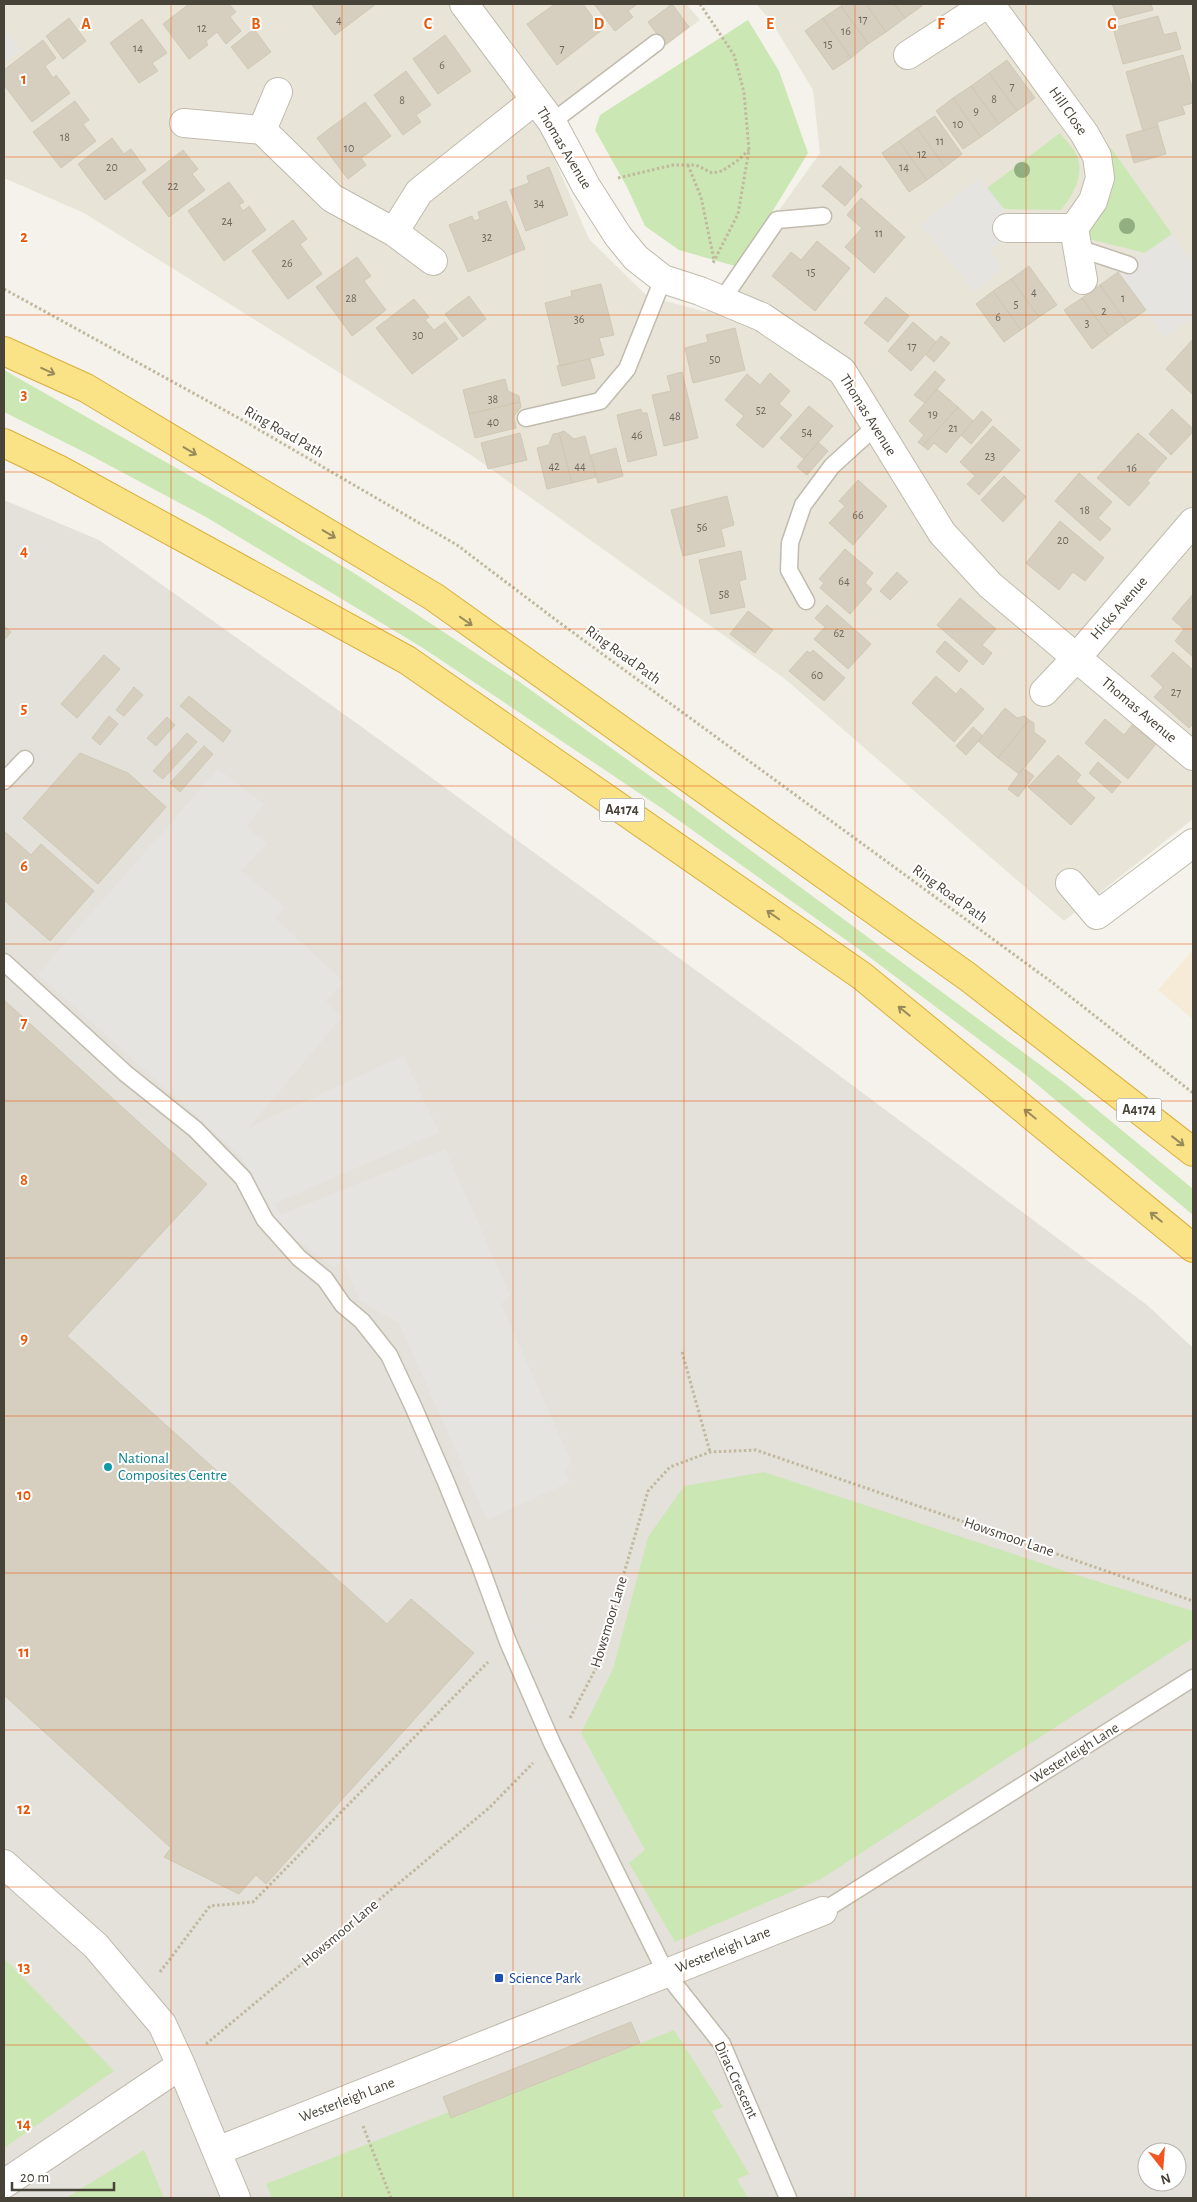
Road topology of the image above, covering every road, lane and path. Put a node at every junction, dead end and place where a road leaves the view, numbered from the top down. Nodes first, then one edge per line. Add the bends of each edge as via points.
1 (464, 4) edge
2 (700, 4) edge
3 (988, 4) edge
4 (656, 43) dead end
5 (908, 55) dead end
6 (278, 92) dead end
7 (535, 100) junction
8 (552, 122) junction
9 (184, 123) dead end
10 (262, 130) junction
11 (749, 150) junction
12 (688, 165) junction
13 (586, 186) junction
14 (823, 216) dead end
15 (1007, 228) dead end
16 (394, 232) junction
17 (1076, 238) junction
18 (433, 261) dead end
19 (714, 261) junction
20 (1129, 264) dead end
21 (663, 279) junction
22 (1083, 280) dead end
23 (4, 290) edge
24 (711, 296) junction
25 (4, 351) edge
26 (526, 418) dead end
27 (876, 426) junction
28 (4, 443) edge
29 (1193, 522) edge
30 (806, 601) dead end
31 (1077, 657) junction
32 (1044, 692) dead end
33 (1193, 756) edge
34 (25, 759) dead end
35 (4, 781) edge
36 (1193, 844) edge
37 (1070, 883) dead end
38 (4, 962) edge
39 (1193, 1093) edge
40 (1193, 1152) edge
41 (1193, 1248) edge
42 (682, 1352) dead end
43 (710, 1452) junction
44 (1193, 1601) edge
45 (508, 1642) junction
46 (1193, 1678) edge
47 (552, 1743) junction
48 (4, 1864) edge
49 (823, 1911) joint
50 (666, 1973) junction
51 (140, 1998) junction
52 (181, 2065) junction
53 (352, 2098) junction
54 (217, 2151) junction
55 (4, 2184) edge
56 (236, 2198) edge
57 (391, 2198) edge
58 (788, 2198) edge

1 - 7 street, Thomas Avenue
2 - 11 path via 734,55 744,92
3 - 5 street, Hill Close
3 - 17 street, Hill Close via 1084,133 1097,156 1100,178
4 - 8 lane
6 - 10 street
7 - 8 street, Thomas Avenue
7 - 16 street, Thomas Avenue via 419,192
8 - 13 street, Thomas Avenue
9 - 10 street
10 - 16 street via 332,198
11 - 12 path via 722,171 712,173 696,165
11 - 19 path via 738,214
12 - 13 path via 673,165
12 - 19 path via 701,197
13 - 21 street, Thomas Avenue via 636,258
14 - 24 lane via 777,220
15 - 17 street
16 - 18 street
17 - 20 lane
17 - 22 street
19 - 24 path
21 - 24 street, Thomas Avenue
21 - 26 lane via 627,369 600,401
23 - 39 path, Ring Road Path via 457,544 560,623 1053,983
24 - 27 street, Thomas Avenue via 762,317 842,371
25 -> 40 highway, A4174 via 86,388 434,597 968,977
27 - 30 lane via 832,466 802,505 790,543 789,570
27 - 31 street, Thomas Avenue via 942,533 990,585
41 -> 28 highway, A4174 via 862,976 407,660 58,469
29 - 31 street, Hicks Avenue
31 - 32 street, Hicks Avenue
31 - 33 street, Thomas Avenue
34 - 35 lane
36 - 37 street via 1097,915
38 - 45 lane, Dirac Crescent via 125,1073 195,1129 242,1178 265,1220 298,1258 325,1279 343,1305 362,1321 389,1355 414,1406 479,1562
42 - 43 path
43 - 44 path, Howsmoor Lane via 756,1450
43 - 47 path, Howsmoor Lane via 670,1467 648,1491 597,1666 570,1718
45 - 47 lane, Dirac Crescent
45 - 51 path via 253,1902 210,1906
46 - 49 lane, Westerleigh Lane
47 - 50 lane, Dirac Crescent
47 - 52 path, Howsmoor Lane via 489,1808
48 - 51 street via 96,1946
49 - 50 street, Westerleigh Lane
50 - 53 street, Westerleigh Lane
50 - 58 lane, Dirac Crescent via 722,2044
51 - 52 street via 162,2024
52 - 54 street
52 - 55 street
53 - 54 street, Westerleigh Lane
53 - 57 path
54 - 56 street

